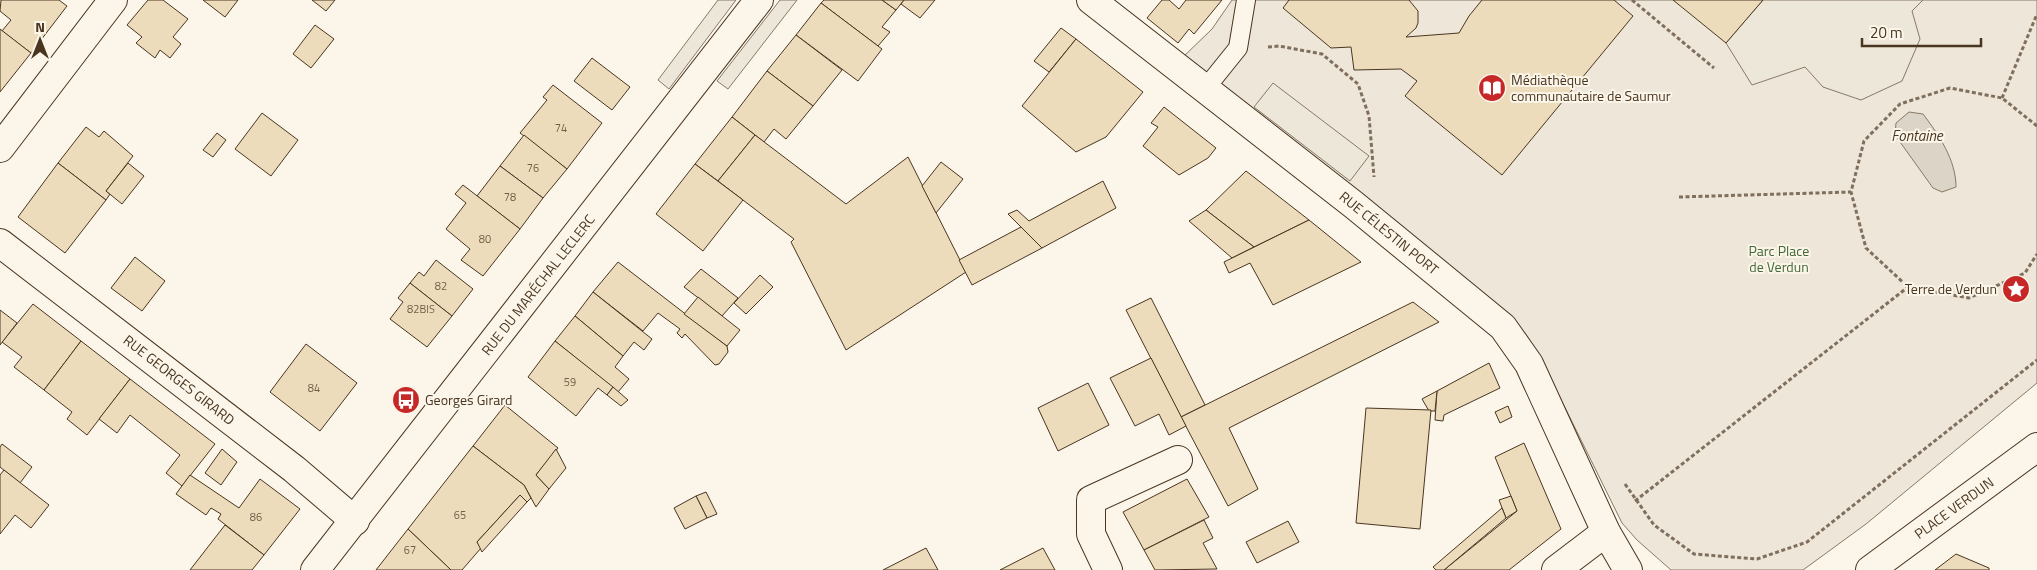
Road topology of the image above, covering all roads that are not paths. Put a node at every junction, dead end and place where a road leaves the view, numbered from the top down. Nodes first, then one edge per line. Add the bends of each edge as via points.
1 (113, 0) edge
2 (759, 0) edge
3 (1091, 0) edge
4 (1246, 0) edge
5 (1205, 89) junction
6 (0, 148) edge
7 (0, 242) edge
8 (2037, 447) edge
9 (1178, 460) dead end
10 (355, 521) junction
11 (1606, 532) junction
12 (315, 570) edge
13 (1108, 570) edge
14 (1556, 570) edge
15 (1628, 570) edge
16 (1870, 570) edge

1 - 6 street
2 - 10 street, RUE DU MARÉCHAL LECLERC
3 - 5 street, RUE CÉLESTIN PORT
4 - 5 lane via 1238,48
5 - 11 street, RUE CÉLESTIN PORT via 1504,327 1529,364
7 - 10 street, RUE GEORGES GIRARD via 294,469
8 - 16 street, PLACE VERDUN
9 - 13 street via 1092,500 1092,534
10 - 12 street, RUE DU MARÉCHAL LECLERC
11 - 14 street
11 - 15 street

